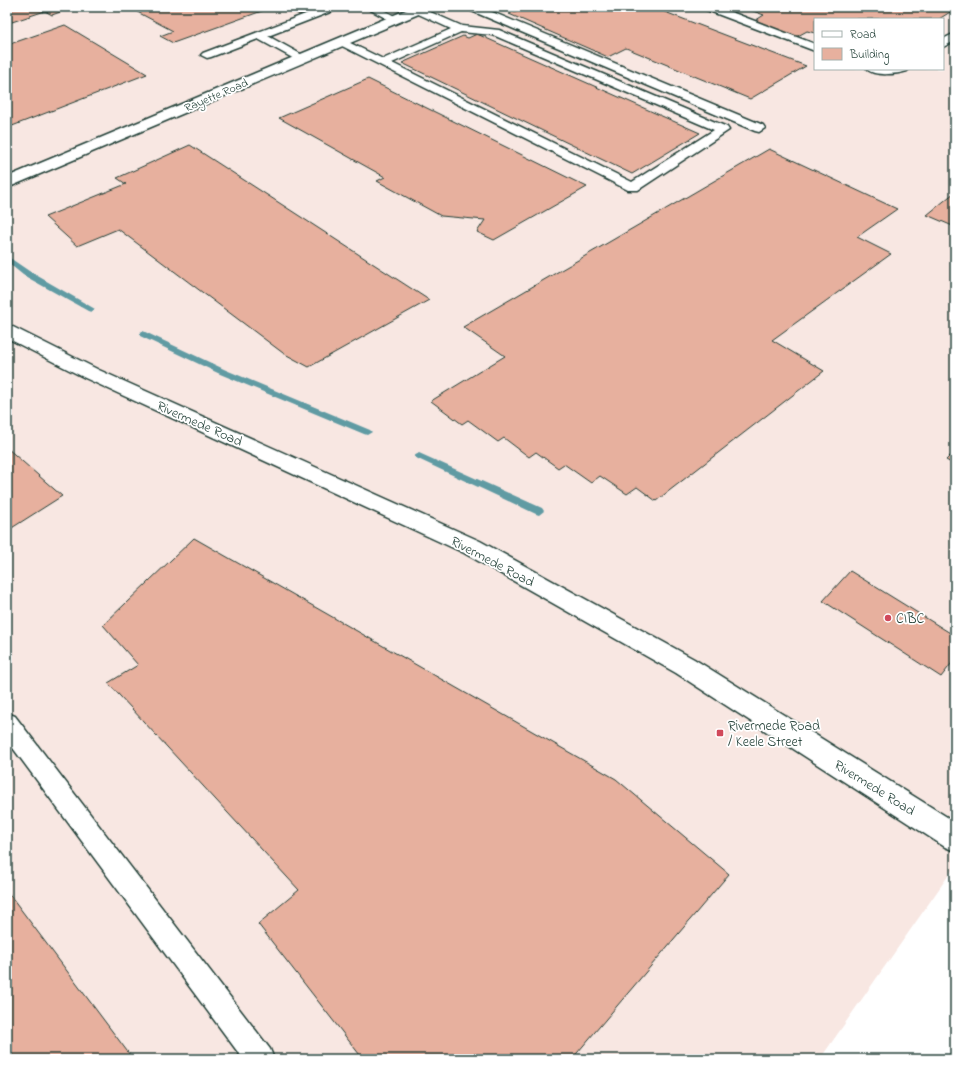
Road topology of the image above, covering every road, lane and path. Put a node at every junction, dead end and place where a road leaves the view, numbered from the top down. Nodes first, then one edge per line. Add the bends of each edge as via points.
1 (334, 7) edge
2 (370, 7) edge
3 (471, 7) edge
4 (708, 7) edge
5 (421, 8) edge
6 (505, 10) dead end
7 (492, 16) junction
8 (395, 19) junction
9 (460, 29) junction
10 (260, 36) junction
11 (955, 36) edge
12 (340, 42) junction
13 (944, 43) edge
14 (814, 48) edge
15 (207, 55) dead end
16 (302, 59) junction
17 (383, 63) junction
18 (882, 70) edge
19 (898, 70) edge
20 (759, 128) dead end
21 (7, 184) edge
22 (7, 330) edge
23 (7, 723) edge
24 (955, 838) edge
25 (260, 1059) edge

1 - 10 lane
2 - 8 lane
3 - 7 lane
4 - 14 lane
5 - 8 street, Rayette Road
5 - 9 lane
6 - 7 lane
7 - 20 lane
8 - 12 street, Rayette Road
9 - 17 lane
9 - 17 lane via 495,32 723,130 633,187
10 - 15 lane
10 - 16 lane
11 - 13 lane
12 - 16 street, Rayette Road
12 - 17 lane
16 - 21 street, Rayette Road
18 - 19 lane
22 - 24 street, Rivermede Road via 92,374 472,547 685,666
23 - 25 lane

